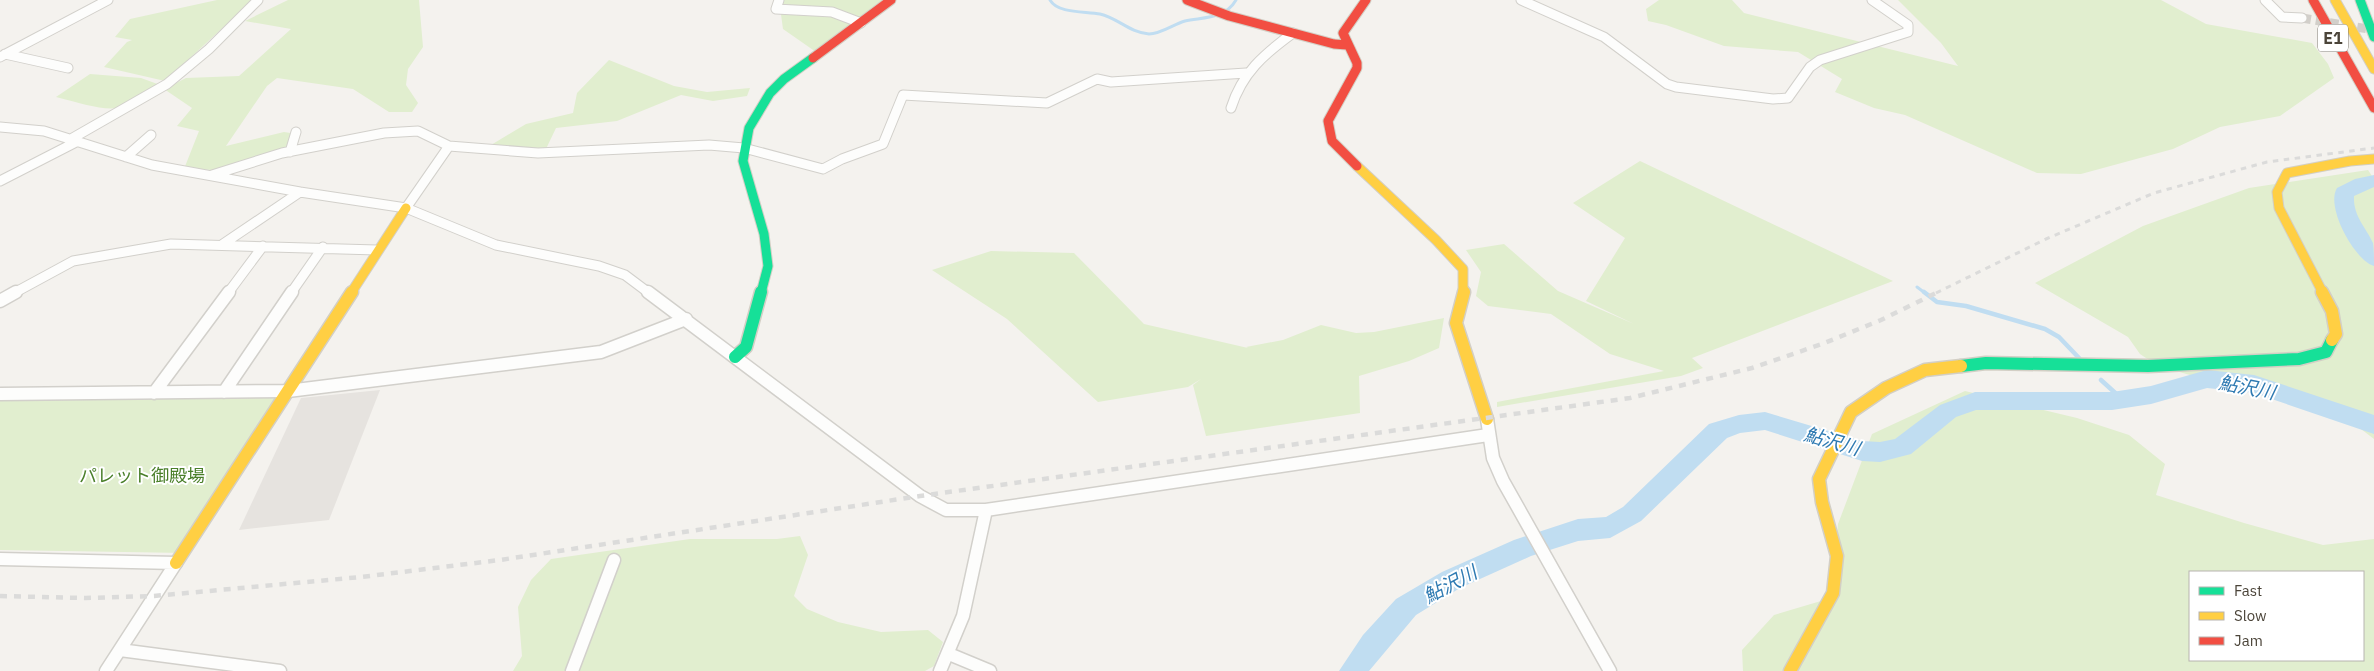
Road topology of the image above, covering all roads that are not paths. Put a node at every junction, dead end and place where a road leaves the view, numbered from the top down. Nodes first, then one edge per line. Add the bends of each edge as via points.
1 (108, 0) edge
2 (258, 0) edge
3 (779, 0) edge
4 (891, 0) edge
5 (1187, 0) edge
6 (1366, 0) edge
7 (1521, 0) edge
8 (1872, 0) edge
9 (2265, 0) edge
10 (2300, 0) edge
11 (2313, 0) edge
12 (2335, 0) edge
13 (2360, 0) edge
14 (2302, 18) tunnel mouth
15 (861, 23) junction
16 (1293, 33) junction
17 (2374, 37) edge
18 (1347, 45) junction
19 (2, 56) edge
20 (68, 68) dead end
21 (2374, 70) edge
22 (1246, 73) junction
23 (2353, 75) junction
24 (1231, 108) dead end
25 (2374, 108) edge
26 (0, 127) edge
27 (296, 132) dead end
28 (152, 135) dead end
29 (75, 140) junction
30 (449, 146) junction
31 (744, 148) junction
32 (290, 152) junction
33 (126, 157) junction
34 (2374, 159) edge
35 (211, 175) junction
36 (0, 181) edge
37 (300, 192) junction
38 (406, 208) junction
39 (223, 244) junction
40 (263, 246) junction
41 (323, 247) junction
42 (377, 250) junction
43 (0, 301) edge
44 (686, 319) junction
45 (735, 357) junction
46 (288, 391) junction
47 (224, 392) junction
48 (154, 393) junction
49 (0, 394) edge
50 (1487, 418) joint
51 (1488, 435) junction
52 (986, 510) junction
53 (0, 559) edge
54 (614, 560) dead end
55 (176, 564) junction
56 (120, 650) junction
57 (949, 654) junction
58 (106, 671) edge
59 (280, 671) edge
60 (572, 671) edge
61 (942, 671) edge
62 (990, 671) edge
63 (1610, 671) edge
64 (1790, 671) edge

1 - 19 street
2 - 29 street via 209,49 167,84
3 - 15 street via 776,9 832,12
4 - 15 main road
5 - 16 main road via 1229,16
6 - 18 main road via 1343,33
7 - 8 street via 1570,20 1615,44 1663,84 1772,99 1788,98 1810,67 1820,60 1908,32 1908,25
9 - 14 street via 2282,17
10 - 23 main road
11 - 23 main road, E1
12 - 21 main road, E1
13 - 17 main road
15 - 31 main road via 770,94 749,128
16 - 18 main road
16 - 22 street via 1256,61
18 - 50 main road via 1357,68 1330,115 1329,136 1334,145 1463,269 1465,287 1456,323
19 - 20 street
22 - 24 street via 1236,87
22 - 31 street via 1111,82 1097,79 1047,103 903,95 883,144 824,169
23 - 25 main road, E1
26 - 29 street via 44,131
27 - 32 street
28 - 33 street
29 - 33 street
29 - 36 street
30 - 31 street via 538,153 709,145
30 - 32 street via 418,131 384,133
30 - 38 street
31 - 45 main road via 743,161 764,234 768,266 746,347
32 - 35 street
33 - 35 street
34 - 64 main road via 2287,173 2277,192 2279,208 2332,311 2336,334 2326,352 2299,359 2139,366 1986,363 1925,370 1886,388 1851,412 1820,479 1822,502 1837,556 1833,593
35 - 37 street
37 - 38 street
37 - 39 street
38 - 42 main road
38 - 44 street via 496,245 599,266 625,275
39 - 40 street
39 - 43 street via 171,244 73,261
40 - 41 street
40 - 48 street
41 - 42 street
41 - 47 street
42 - 46 main road
44 - 45 street
44 - 46 street via 602,352
45 - 52 street via 933,505 946,510
46 - 47 street
46 - 55 main road
47 - 48 street
48 - 49 street
50 - 51 street
51 - 52 street
51 - 63 street via 1492,458
52 - 57 street via 963,616
53 - 55 street
54 - 60 street
55 - 56 street
56 - 58 street
56 - 59 street
57 - 61 street
57 - 62 street

